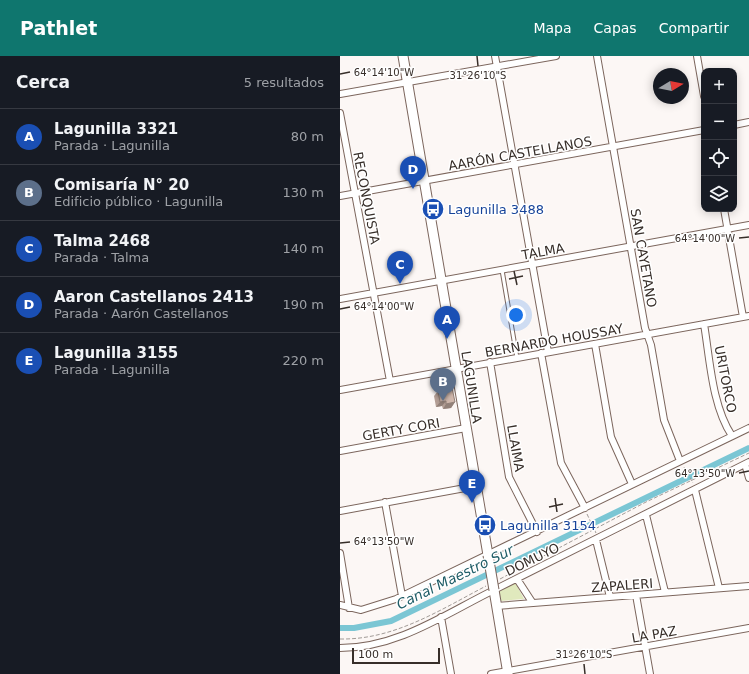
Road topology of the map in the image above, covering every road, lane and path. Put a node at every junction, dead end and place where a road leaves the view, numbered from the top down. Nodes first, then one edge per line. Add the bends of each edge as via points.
1 (403, 56) edge
2 (495, 56) edge
3 (556, 56) edge
4 (597, 56) edge
5 (697, 56) edge
6 (497, 67) junction
7 (701, 79) edge
8 (408, 82) junction
9 (340, 94) edge
10 (340, 113) edge
11 (749, 122) edge
12 (737, 124) edge
13 (701, 131) edge
14 (613, 147) junction
15 (514, 165) junction
16 (424, 181) junction
17 (355, 194) junction
18 (340, 196) edge
19 (725, 212) edge
20 (749, 225) edge
21 (728, 229) junction
22 (631, 246) junction
23 (532, 264) junction
24 (502, 270) junction
25 (441, 280) junction
26 (373, 293) junction
27 (340, 298) edge
28 (746, 317) edge
29 (704, 324) junction
30 (648, 334) junction
31 (595, 344) junction
32 (548, 352) junction
33 (541, 354) junction
34 (517, 358) junction
35 (490, 362) junction
36 (456, 368) junction
37 (390, 381) junction
38 (340, 390) edge
39 (466, 428) junction
40 (749, 428) edge
41 (732, 436) junction
42 (340, 451) edge
43 (749, 453) edge
44 (680, 461) junction
45 (747, 463) edge
46 (749, 478) edge
47 (692, 480) junction
48 (632, 484) junction
49 (476, 486) junction
50 (695, 490) junction
51 (384, 502) junction
52 (585, 508) junction
53 (340, 511) edge
54 (646, 515) junction
55 (590, 518) dead end
56 (595, 530) junction
57 (537, 532) junction
58 (596, 540) junction
59 (340, 553) edge
60 (488, 556) junction
61 (517, 579) junction
62 (497, 581) dead end
63 (749, 586) edge
64 (492, 587) junction
65 (719, 588) junction
66 (666, 592) junction
67 (636, 595) junction
68 (402, 596) junction
69 (610, 597) junction
70 (532, 602) junction
71 (340, 605) edge
72 (496, 606) junction
73 (350, 608) junction
74 (441, 617) junction
75 (749, 628) edge
76 (340, 639) edge
77 (645, 646) junction
78 (340, 648) edge
79 (507, 673) edge
80 (451, 674) edge
81 (491, 674) edge
82 (650, 674) edge

1 - 8 main road, LAGUNILLA
2 - 6 street
3 - 6 street
4 - 14 street, SAN CAYETANO
5 - 7 street
6 - 8 street
6 - 15 street
8 - 9 street
8 - 16 main road, LAGUNILLA
10 - 17 street, RECONQUISTA
11 - 12 street
13 - 14 street, AARÓN CASTELLANOS
14 - 15 street, AARÓN CASTELLANOS
14 - 22 street, SAN CAYETANO
15 - 16 street, AARÓN CASTELLANOS
15 - 23 street
16 - 17 street, AARÓN CASTELLANOS
16 - 25 main road, LAGUNILLA
17 - 18 street, AARÓN CASTELLANOS
17 - 26 street, RECONQUISTA
19 - 21 street
20 - 21 street, TALMA
21 - 22 street, TALMA
21 - 28 street
22 - 23 street, TALMA
22 - 30 street, SAN CAYETANO
23 - 24 street, TALMA
23 - 32 street
24 - 25 street, TALMA
24 - 34 lane
25 - 26 street, TALMA
25 - 36 main road, LAGUNILLA
26 - 27 street, TALMA
26 - 37 street, RECONQUISTA
28 - 29 street, BERNARDO HOUSSAY
29 - 30 street, BERNARDO HOUSSAY
29 - 41 street, URITORCO via 719,409
30 - 31 street, BERNARDO HOUSSAY
30 - 44 street, SAN CAYETANO via 664,420
31 - 32 street, BERNARDO HOUSSAY
31 - 48 street via 611,437
32 - 33 street, BERNARDO HOUSSAY
33 - 34 street, BERNARDO HOUSSAY
33 - 52 street via 561,463
34 - 35 street, BERNARDO HOUSSAY
35 - 36 street, BERNARDO HOUSSAY
35 - 57 street, LLAIMA via 509,477
36 - 37 street, BERNARDO HOUSSAY
36 - 39 main road, LAGUNILLA
37 - 38 street, BERNARDO HOUSSAY
39 - 42 street, GERTY CORI
39 - 49 main road, LAGUNILLA
40 - 41 street, DOMUYO
41 - 44 street, DOMUYO
43 - 47 path
44 - 47 path
44 - 48 street, DOMUYO
45 - 46 street
45 - 50 street, DOMUYO
47 - 50 path
47 - 56 path
48 - 52 street, DOMUYO
49 - 51 street
49 - 60 main road, LAGUNILLA
50 - 54 street, DOMUYO
50 - 65 street
51 - 53 street
51 - 68 street
52 - 57 street, DOMUYO
54 - 58 street, DOMUYO
54 - 66 street
55 - 56 path
56 - 62 path
57 - 60 street, DOMUYO
58 - 61 street, DOMUYO
58 - 69 street
59 - 73 street
60 - 64 main road, LAGUNILLA, bridge
60 - 68 street, DOMUYO
61 - 64 street, DOMUYO
61 - 70 street
63 - 65 street, ZAPALERI
64 - 72 main road, LAGUNILLA
64 - 74 street, DOMUYO
64 - 76 path via 402,628 365,638
65 - 66 street, ZAPALERI
66 - 67 street, ZAPALERI
67 - 69 street, ZAPALERI
67 - 77 street
68 - 73 street, DOMUYO via 368,609
69 - 70 street, ZAPALERI
70 - 72 street, ZAPALERI
71 - 73 street, DOMUYO
72 - 79 main road, LAGUNILLA
74 - 78 street, DOMUYO via 419,630 393,639
74 - 80 street
75 - 77 street, LA PAZ
77 - 79 street, LA PAZ
77 - 82 street
79 - 81 street, LA PAZ

